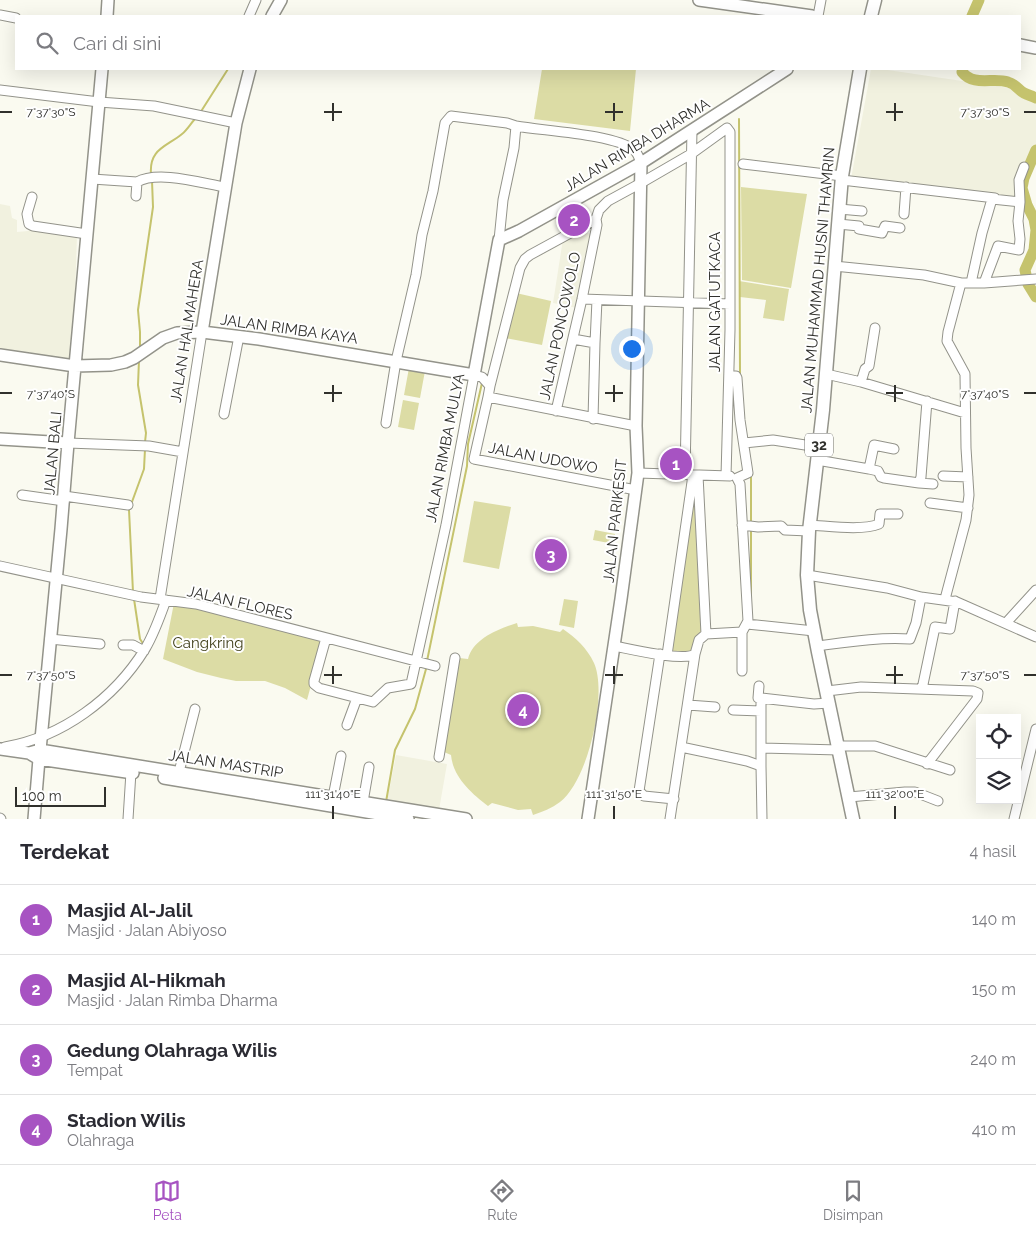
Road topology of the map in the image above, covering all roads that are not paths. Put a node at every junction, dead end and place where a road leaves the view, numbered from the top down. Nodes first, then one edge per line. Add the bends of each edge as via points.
1 (108, 0) edge
2 (256, 0) edge
3 (281, 0) edge
4 (699, 0) edge
5 (821, 0) edge
6 (875, 0) edge
7 (725, 2) edge
8 (755, 4) edge
9 (0, 15) edge
10 (107, 15) edge
11 (249, 15) edge
12 (273, 15) edge
13 (807, 15) edge
14 (818, 15) edge
15 (871, 15) edge
16 (15, 18) edge
17 (1021, 45) edge
18 (1036, 48) edge
19 (102, 70) edge
20 (250, 70) edge
21 (785, 70) edge
22 (860, 70) edge
23 (0, 90) edge
24 (99, 102) junction
25 (236, 123) junction
26 (516, 126) junction
27 (692, 130) junction
28 (691, 154) junction
29 (640, 163) junction
30 (743, 164) dead end
31 (1024, 167) dead end
32 (842, 178) junction
33 (92, 179) junction
34 (137, 182) junction
35 (641, 183) junction
36 (225, 187) junction
37 (906, 188) junction
38 (136, 196) dead end
39 (32, 197) dead end
40 (994, 198) junction
41 (1020, 202) junction
42 (839, 209) junction
43 (862, 212) dead end
44 (904, 214) dead end
45 (596, 219) junction
46 (838, 224) junction
47 (900, 228) dead end
48 (87, 234) junction
49 (499, 240) junction
50 (834, 266) junction
51 (1029, 279) edge
52 (966, 283) junction
53 (984, 284) junction
54 (582, 299) junction
55 (597, 300) junction
56 (638, 301) junction
57 (689, 303) junction
58 (730, 304) junction
59 (875, 328) dead end
60 (202, 332) junction
61 (238, 336) junction
62 (572, 339) junction
63 (595, 343) junction
64 (0, 355) edge
65 (396, 361) junction
66 (75, 366) junction
67 (826, 374) junction
68 (474, 375) junction
69 (729, 376) junction
70 (860, 382) junction
71 (490, 386) junction
72 (488, 397) junction
73 (926, 401) junction
74 (556, 411) junction
75 (965, 412) junction
76 (224, 414) dead end
77 (593, 419) junction
78 (386, 423) dead end
79 (636, 426) junction
80 (0, 439) edge
81 (68, 443) junction
82 (746, 443) junction
83 (894, 449) dead end
84 (183, 452) junction
85 (818, 454) junction
86 (869, 468) junction
87 (638, 473) junction
88 (692, 474) junction
89 (726, 476) junction
90 (943, 476) dead end
91 (968, 477) junction
92 (741, 479) junction
93 (919, 482) junction
94 (933, 484) dead end
95 (636, 490) junction
96 (22, 495) dead end
97 (64, 498) junction
98 (930, 503) dead end
99 (128, 505) dead end
100 (968, 508) junction
101 (898, 514) dead end
102 (742, 525) junction
103 (809, 528) junction
104 (0, 566) edge
105 (808, 575) junction
106 (56, 578) junction
107 (1036, 590) edge
108 (921, 598) junction
109 (163, 600) junction
110 (950, 600) junction
111 (1006, 623) junction
112 (744, 628) junction
113 (814, 631) junction
114 (706, 634) junction
115 (1036, 637) edge
116 (326, 638) junction
117 (50, 639) junction
118 (100, 644) dead end
119 (123, 644) dead end
120 (614, 646) junction
121 (817, 646) junction
122 (146, 647) junction
123 (695, 654) junction
124 (663, 655) junction
125 (455, 658) dead end
126 (418, 662) junction
127 (434, 666) dead end
128 (742, 671) dead end
129 (759, 686) dead end
130 (922, 689) junction
131 (828, 697) junction
132 (357, 698) junction
133 (761, 698) junction
134 (688, 705) junction
135 (715, 708) dead end
136 (195, 709) dead end
137 (733, 710) dead end
138 (761, 711) junction
139 (348, 725) dead end
140 (1036, 729) edge
141 (41, 737) junction
142 (1034, 745) edge
143 (681, 747) junction
144 (0, 748) edge
145 (761, 748) junction
146 (839, 748) junction
147 (36, 754) junction
148 (341, 756) dead end
149 (439, 757) dead end
150 (927, 764) junction
151 (761, 766) junction
152 (369, 767) dead end
153 (950, 770) dead end
154 (131, 772) junction
155 (179, 772) junction
156 (215, 782) junction
157 (333, 797) junction
158 (849, 797) junction
159 (674, 799) junction
160 (938, 801) dead end
161 (362, 802) junction
162 (384, 810) junction
163 (34, 819) edge
164 (128, 819) edge
165 (408, 819) edge
166 (466, 819) edge
167 (588, 819) edge
168 (670, 819) edge
169 (762, 819) edge
170 (853, 819) edge
171 (1014, 819) edge

1 - 10 main road
2 - 11 street
3 - 12 main road
4 - 7 main road
5 - 14 street
6 - 15 highway
7 - 8 main road
8 - 13 main road
9 - 16 street
17 - 18 main road
19 - 24 main road, JALAN BALI
20 - 25 main road, JALAN HALMAHERA
21 - 27 main road, JALAN RIMBA DHARMA
22 - 32 highway, JALAN MUHAMMAD HUSNI THAMRIN / 32
23 - 24 street
24 - 25 street via 154,106
24 - 33 main road, JALAN BALI
25 - 36 main road, JALAN HALMAHERA
26 - 29 street via 617,142 634,150
26 - 49 street
26 - 65 street via 459,116 452,116 445,123
27 - 28 street
27 - 29 main road, JALAN RIMBA DHARMA
28 - 35 street
28 - 57 street
28 - 58 street, JALAN GATUTKACA via 729,130
29 - 35 main road, JALAN PARIKESIT
29 - 49 main road, JALAN RIMBA DHARMA
30 - 32 street
31 - 41 street via 1019,180
32 - 37 street
32 - 42 highway, JALAN MUHAMMAD HUSNI THAMRIN / 32
33 - 34 street
33 - 48 main road, JALAN BALI
34 - 36 street via 152,177
34 - 38 street
35 - 45 street via 608,200
35 - 56 main road, JALAN PARIKESIT
36 - 60 main road, JALAN HALMAHERA
37 - 40 street
37 - 44 street
39 - 48 street via 27,214 29,224
40 - 41 street
40 - 52 street
41 - 53 street via 1019,250 998,246
42 - 43 street
42 - 46 highway, JALAN MUHAMMAD HUSNI THAMRIN / 32
45 - 54 street, JALAN PONCOWOLO
45 - 71 street via 525,259
46 - 47 street via 882,233 885,226
46 - 50 highway, JALAN MUHAMMAD HUSNI THAMRIN / 32
48 - 66 main road, JALAN BALI
49 - 68 main road, JALAN RIMBA MULYA
50 - 52 street via 918,274
50 - 67 highway, JALAN MUHAMMAD HUSNI THAMRIN / 32
51 - 53 street
52 - 53 street
52 - 75 street via 949,326 947,341 965,374
54 - 55 street
54 - 62 street, JALAN PONCOWOLO
55 - 56 street
55 - 63 street
56 - 57 street
56 - 79 main road, JALAN PARIKESIT
57 - 58 street
57 - 88 street
58 - 69 street, JALAN GATUTKACA
59 - 70 street via 869,366
60 - 61 main road, JALAN RIMBA KAYA
60 - 66 main road, JALAN RIMBA KAYA via 177,333 163,338 125,362
60 - 84 street, JALAN HALMAHERA
61 - 65 main road, JALAN RIMBA KAYA
61 - 76 street
62 - 63 street
62 - 74 street, JALAN PONCOWOLO
63 - 77 street
64 - 66 main road, JALAN RIMBA KAYA
65 - 68 main road, JALAN RIMBA KAYA
65 - 78 street
66 - 81 main road, JALAN BALI
67 - 70 street
67 - 85 highway, JALAN MUHAMMAD HUSNI THAMRIN / 32
68 - 71 street via 482,377
68 - 126 street, JALAN RIMBA MULYA
69 - 82 street via 737,378 740,420
69 - 89 street, JALAN GATUTKACA
70 - 73 street
71 - 72 street
72 - 74 street
72 - 95 street, JALAN UDOWO via 474,459
73 - 75 street
73 - 93 street
74 - 77 street
75 - 91 street
77 - 79 street
79 - 87 main road, JALAN PARIKESIT
80 - 81 main road
81 - 84 street via 146,446
81 - 97 main road, JALAN BALI
82 - 85 street via 773,440
82 - 92 street via 748,473
83 - 86 street via 874,445
84 - 109 street, JALAN HALMAHERA
85 - 86 street
85 - 103 highway, JALAN MUHAMMAD HUSNI THAMRIN / 32
86 - 93 street via 884,478
87 - 88 street
87 - 95 main road, JALAN PARIKESIT
88 - 89 street
88 - 114 street
88 - 124 street
89 - 92 street
90 - 91 street
91 - 100 street
92 - 102 street
93 - 94 street
95 - 120 main road, JALAN PARIKESIT
96 - 97 street
97 - 99 street
97 - 106 main road, JALAN BALI
98 - 100 street
100 - 110 street
101 - 103 street via 880,514 875,526
102 - 103 street via 781,526 785,530
102 - 112 street
103 - 105 highway, JALAN MUHAMMAD HUSNI THAMRIN / 32
104 - 106 street, JALAN FLORES
105 - 108 street via 887,588
105 - 113 highway, JALAN MUHAMMAD HUSNI THAMRIN / 32
106 - 109 street, JALAN FLORES
106 - 117 main road, JALAN BALI
107 - 111 street
108 - 110 street
108 - 121 street via 910,639 885,637
109 - 116 street, JALAN FLORES via 196,604
109 - 122 street, JALAN HALMAHERA
110 - 111 street
110 - 130 street via 950,629 935,627
111 - 115 street
112 - 113 street
112 - 114 street
112 - 128 street
113 - 121 highway, JALAN MUHAMMAD HUSNI THAMRIN / 32
114 - 123 street via 699,640
116 - 126 street, JALAN FLORES
116 - 132 street via 314,684
117 - 118 street
117 - 141 main road, JALAN BALI
119 - 122 street
120 - 124 street
120 - 167 main road, JALAN PARIKESIT
121 - 131 highway, JALAN MUHAMMAD HUSNI THAMRIN / 32
122 - 141 street, JALAN HALMAHERA via 128,673 88,712
123 - 124 street via 689,657
123 - 134 street
124 - 159 street via 639,791 644,796
125 - 149 street
126 - 127 street, JALAN FLORES
126 - 132 street, JALAN RIMBA MULYA via 411,684 388,688 374,702
129 - 133 street via 758,698
130 - 131 street via 862,687
130 - 150 street via 978,693
131 - 133 street via 814,704
131 - 146 highway, JALAN MUHAMMAD HUSNI THAMRIN / 32
132 - 139 street
133 - 138 street
134 - 135 street
134 - 143 street
136 - 155 street
137 - 138 street
138 - 145 street
140 - 142 street
141 - 144 street, JALAN HALMAHERA
141 - 147 main road, JALAN BALI
142 - 171 street
143 - 151 street
143 - 159 street
144 - 147 main road
145 - 146 street
145 - 151 street
146 - 150 street via 875,746
146 - 158 highway, JALAN MUHAMMAD HUSNI THAMRIN / 32
147 - 154 main road, JALAN MASTRIP
147 - 155 main road, JALAN MASTRIP
147 - 163 main road, JALAN BALI
148 - 157 street
150 - 153 street
151 - 169 street
152 - 161 street
154 - 156 main road, JALAN MASTRIP
154 - 164 street
155 - 156 main road, JALAN MASTRIP
156 - 157 main road, JALAN MASTRIP
156 - 162 main road, JALAN MASTRIP
157 - 161 main road, JALAN MASTRIP
158 - 160 street via 915,792
158 - 170 highway, JALAN MUHAMMAD HUSNI THAMRIN / 32
159 - 168 street
161 - 162 main road, JALAN MASTRIP
162 - 165 main road, JALAN MASTRIP
162 - 166 main road, JALAN MASTRIP

